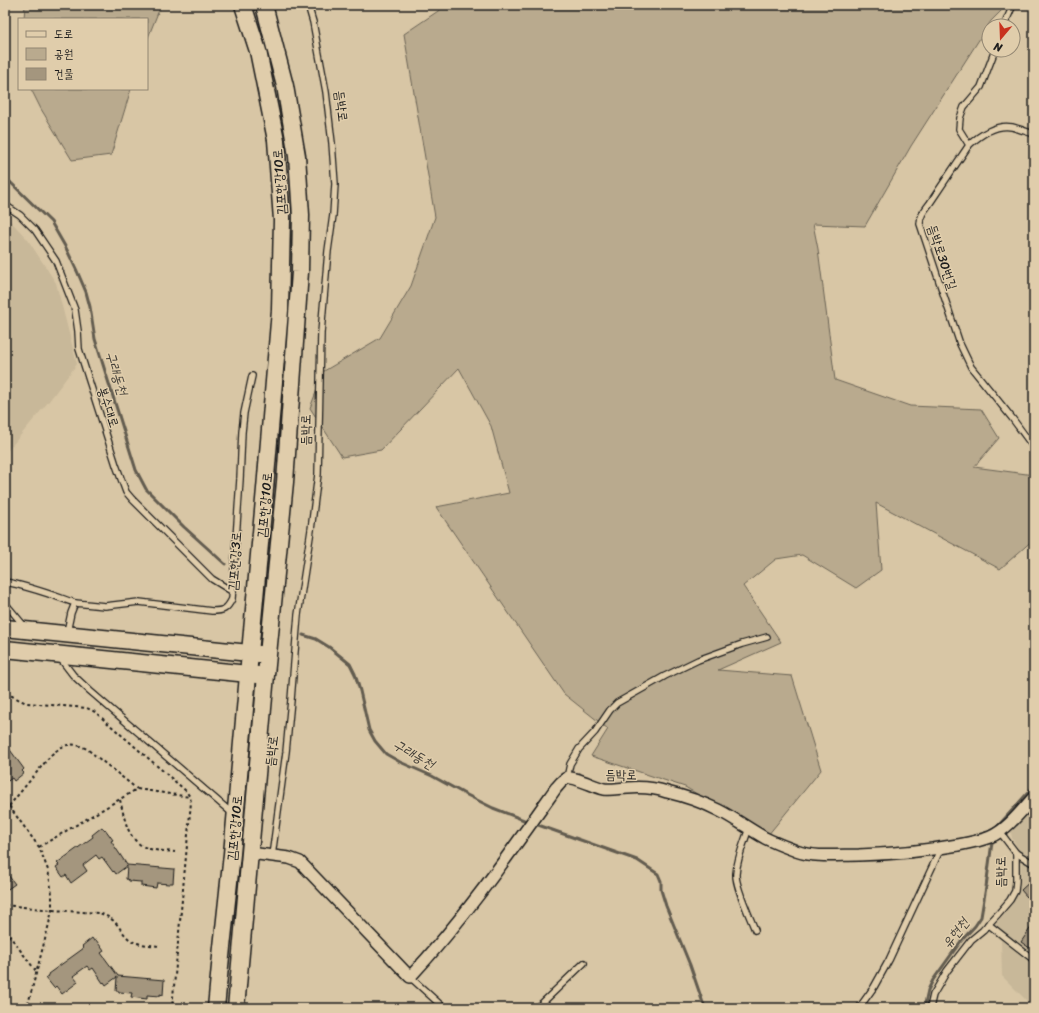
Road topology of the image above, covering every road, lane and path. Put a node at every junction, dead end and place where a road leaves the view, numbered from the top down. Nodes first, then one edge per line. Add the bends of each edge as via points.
1 (243, 5) edge
2 (264, 5) edge
3 (308, 5) edge
4 (1013, 5) edge
5 (1007, 18) edge
6 (992, 58) edge
7 (1034, 134) edge
8 (969, 145) junction
9 (5, 205) edge
10 (252, 376) dead end
11 (1034, 448) edge
12 (5, 582) edge
13 (233, 592) junction
14 (5, 603) edge
15 (75, 603) junction
16 (5, 628) edge
17 (28, 630) junction
18 (66, 634) junction
19 (767, 637) dead end
20 (5, 649) edge
21 (250, 653) junction
22 (57, 654) junction
23 (268, 656) junction
24 (248, 674) junction
25 (266, 675) junction
26 (5, 695) edge
27 (567, 778) junction
28 (137, 789) junction
29 (1034, 796) edge
30 (190, 797) junction
31 (120, 799) junction
32 (5, 802) edge
33 (9, 806) junction
34 (235, 816) junction
35 (749, 828) junction
36 (1000, 832) junction
37 (39, 847) junction
38 (941, 848) junction
39 (175, 852) dead end
40 (1016, 853) junction
41 (250, 854) junction
42 (272, 856) junction
43 (1034, 864) edge
44 (5, 905) edge
45 (52, 910) junction
46 (988, 924) junction
47 (5, 930) edge
48 (755, 930) dead end
49 (159, 946) dead end
50 (1034, 960) edge
51 (584, 963) dead end
52 (36, 971) junction
53 (410, 977) junction
54 (27, 1008) edge
55 (172, 1008) edge
56 (216, 1008) edge
57 (236, 1008) edge
58 (444, 1008) edge
59 (537, 1008) edge
60 (859, 1008) edge
61 (930, 1008) edge

1 - 21 street, 김포한강10로 via 258,51 276,140 282,220 280,310
2 - 23 street, 김포한강10로 via 291,120 300,215 300,272 285,482
3 - 42 lane, 듬박로 via 326,92 335,184 322,333 318,474 298,615 290,708
4 - 5 lane
6 - 8 lane via 981,87 964,107 960,118 959,129
7 - 8 lane via 1012,127 1002,127
8 - 11 lane, 듬박로30번길 via 923,212 920,224 960,344 971,367
9 - 13 lane, 봉수대로 via 35,230 56,261 66,284 75,310 79,349 126,492 212,579
10 - 13 lane, 김포한강3로 via 242,432
12 - 15 lane, 김포한강3로
13 - 15 lane, 김포한강3로 via 228,606 221,611 139,602 105,606
14 - 17 lane
15 - 18 lane
16 - 17 street
17 - 18 street
18 - 21 street
19 - 27 lane via 698,660 617,703 579,749 570,764
20 - 22 street
21 - 23 street
21 - 24 street, 김포한강10로
22 - 24 street
22 - 34 lane via 73,675 90,691
23 - 25 street, 김포한강10로
24 - 25 street
24 - 34 street, 김포한강10로
25 - 41 street, 김포한강10로
26 - 30 path via 26,703 86,708 95,712
27 - 35 street, 듬박로 via 600,788 630,787 665,791 718,810
27 - 53 street via 556,788 455,925
28 - 30 path
28 - 31 path
28 - 33 path via 87,749 72,744 59,748 51,755
29 - 36 street, 듬박로 via 1016,818
30 - 55 path
31 - 37 path
31 - 39 path via 126,825 140,845
32 - 33 path
33 - 37 path
34 - 56 street, 김포한강10로
35 - 38 street, 듬박로 via 796,851 816,855 894,854
35 - 48 lane via 736,874 737,884
36 - 38 street, 듬박로 via 991,837
36 - 40 lane, 듬박로
37 - 45 path via 48,870
38 - 60 lane via 889,960
40 - 43 lane
40 - 46 lane, 듬박로 via 1015,891
41 - 42 street
41 - 57 street, 김포한강10로
42 - 53 street via 300,862
44 - 45 path
45 - 49 path via 99,913 114,921 134,942
45 - 52 path
46 - 50 lane
46 - 61 lane, 듬박로 via 970,940 947,971 933,995
47 - 52 path
51 - 59 lane
52 - 54 path
53 - 58 lane

